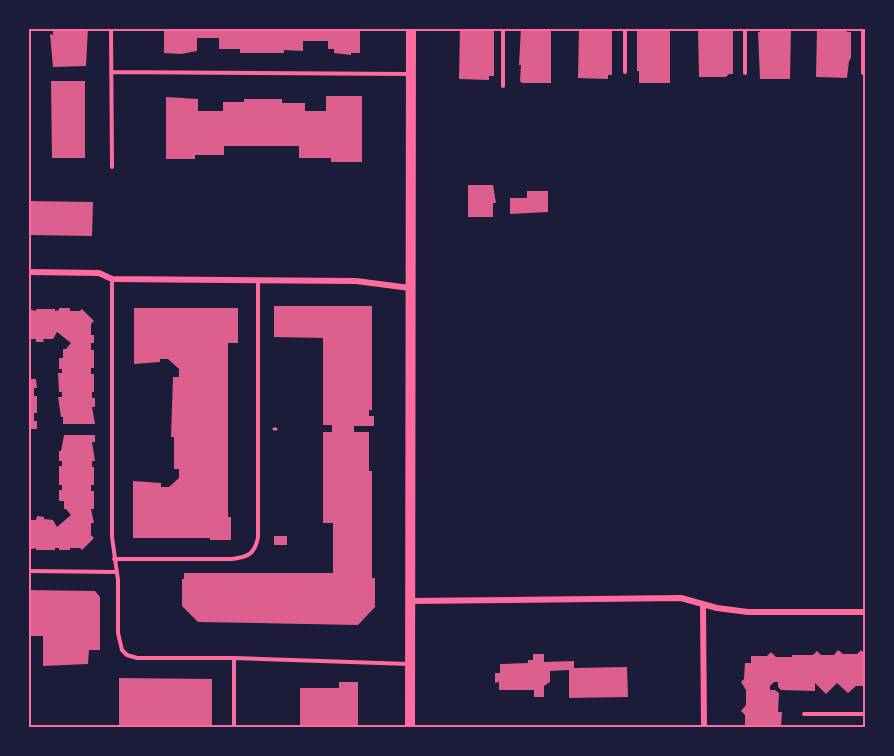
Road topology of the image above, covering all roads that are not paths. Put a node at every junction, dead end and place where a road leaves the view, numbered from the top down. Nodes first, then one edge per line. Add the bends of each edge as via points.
1 (111, 28) edge
2 (411, 28) edge
3 (503, 28) edge
4 (625, 28) edge
5 (745, 28) edge
6 (863, 28) edge
7 (111, 72) junction
8 (625, 72) dead end
9 (745, 73) dead end
10 (863, 73) dead end
11 (411, 74) junction
12 (503, 86) dead end
13 (112, 167) dead end
14 (28, 272) edge
15 (112, 279) junction
16 (258, 280) junction
17 (410, 288) junction
18 (114, 559) junction
19 (28, 571) edge
20 (117, 572) junction
21 (409, 601) junction
22 (703, 604) junction
23 (866, 612) edge
24 (28, 657) edge
25 (234, 658) junction
26 (409, 664) junction
27 (28, 700) edge
28 (804, 714) dead end
29 (866, 714) edge
30 (234, 728) edge
31 (410, 728) edge
32 (704, 728) edge

1 - 7 lane
2 - 11 main road
3 - 12 lane
4 - 8 lane
5 - 9 lane
6 - 10 lane
7 - 11 lane
7 - 13 lane
11 - 17 main road
14 - 15 street via 99,273
15 - 16 street
15 - 18 lane
16 - 17 street via 356,281
16 - 18 lane via 255,549 250,556 232,559
17 - 21 main road
18 - 20 lane
19 - 20 lane
20 - 25 lane via 119,640 124,652 137,658
21 - 22 street via 681,598
21 - 26 main road
22 - 23 street via 766,613
22 - 32 street
24 - 27 lane
25 - 26 lane
25 - 30 lane
26 - 31 main road
28 - 29 lane

